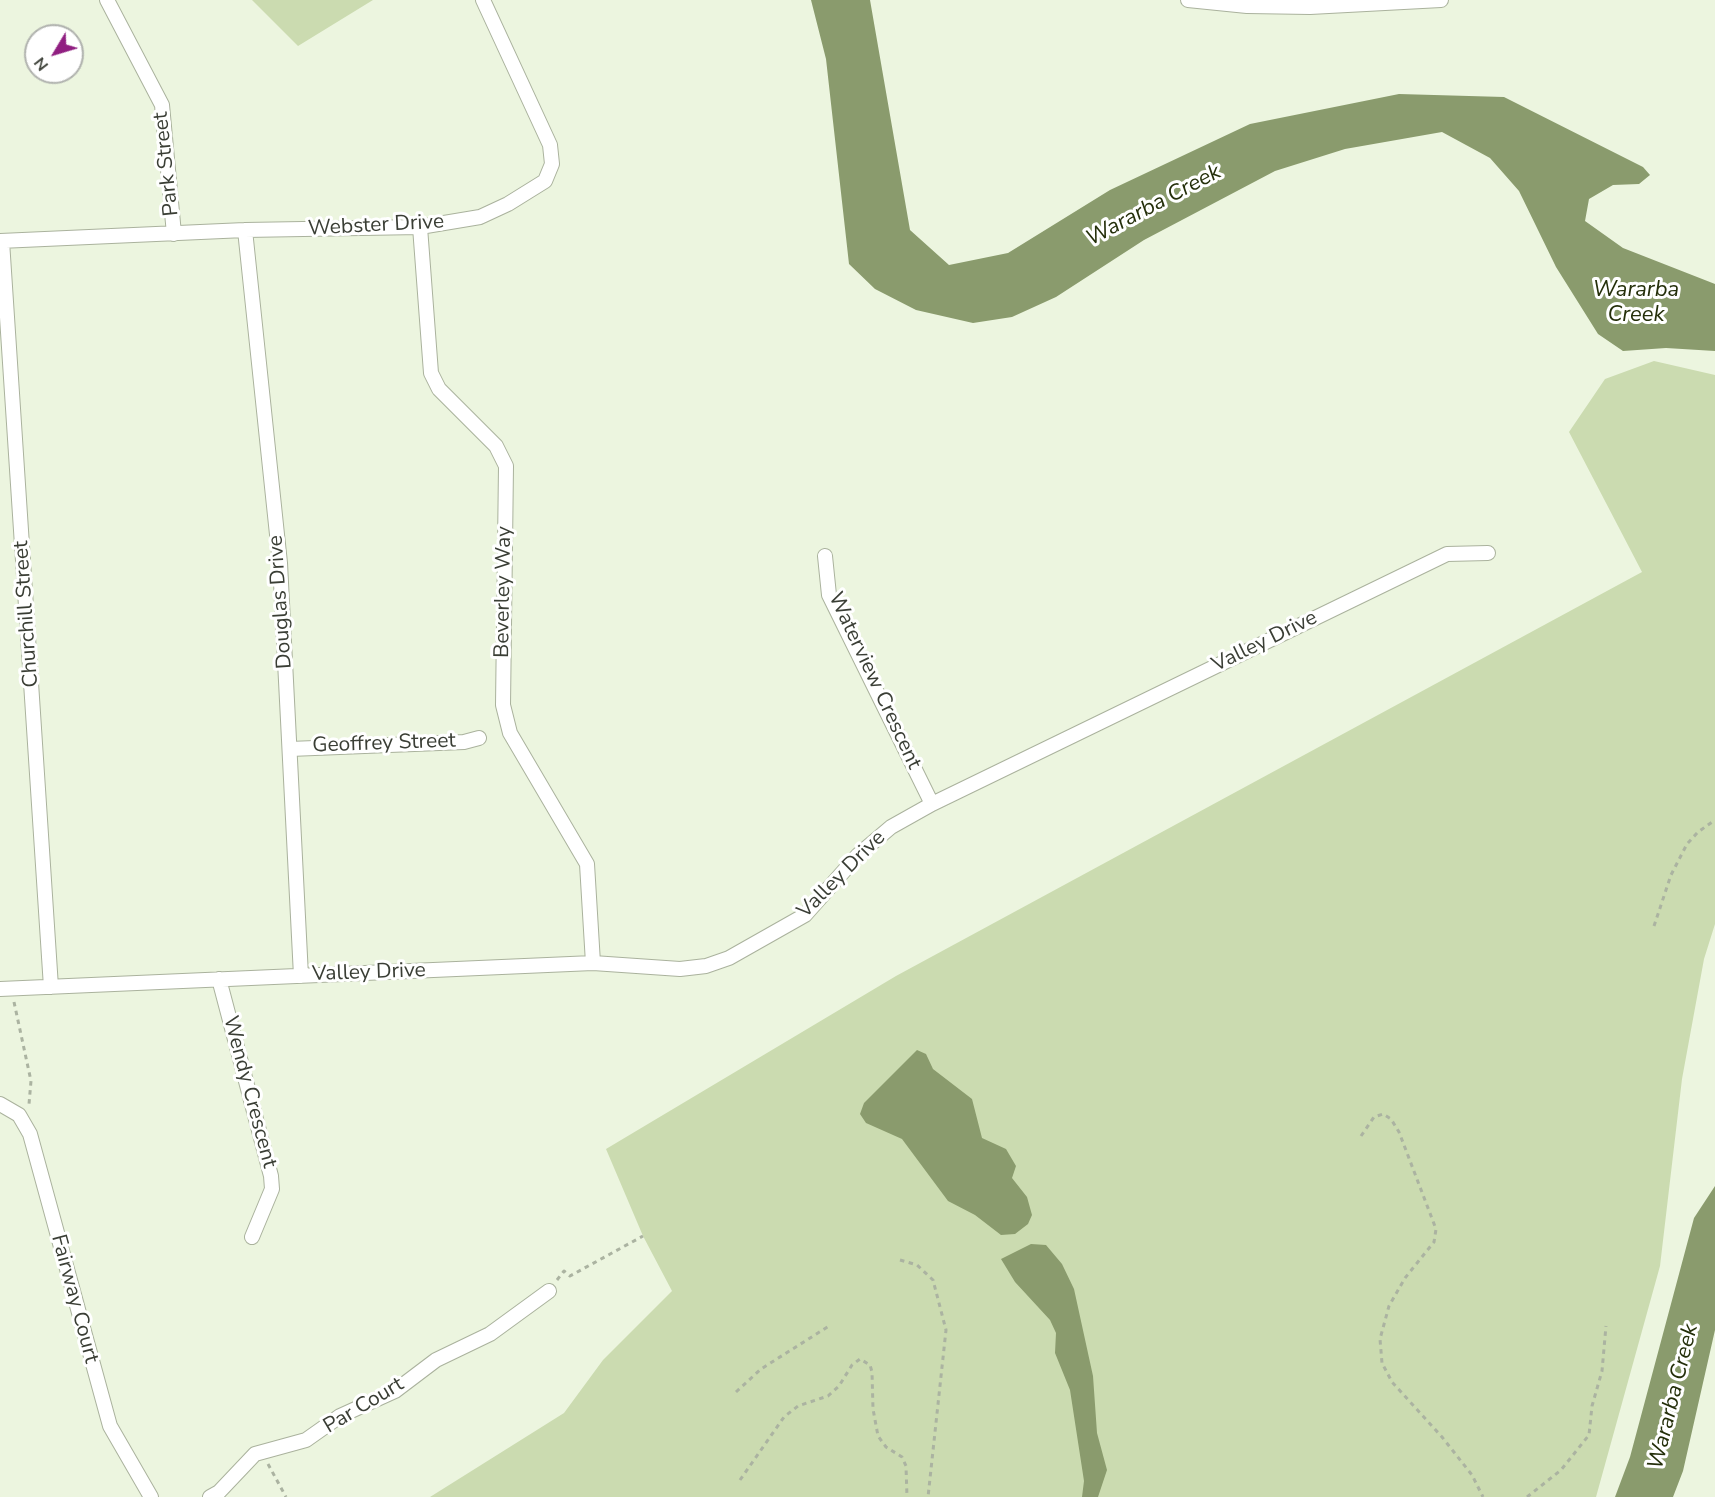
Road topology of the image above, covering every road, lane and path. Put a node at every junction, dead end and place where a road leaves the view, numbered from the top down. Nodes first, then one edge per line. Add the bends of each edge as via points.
1 (107, 0) edge
2 (483, 0) edge
3 (1188, 0) edge
4 (1441, 0) edge
5 (1247, 3) edge
6 (420, 227) junction
7 (245, 230) junction
8 (174, 234) junction
9 (1, 241) edge
10 (1488, 553) dead end
11 (825, 556) dead end
12 (479, 738) dead end
13 (290, 748) junction
14 (933, 804) junction
15 (1715, 820) edge
16 (1654, 926) dead end
17 (593, 963) junction
18 (301, 976) junction
19 (219, 979) junction
20 (51, 987) junction
21 (0, 989) edge
22 (13, 1001) dead end
23 (0, 1104) edge
24 (30, 1104) dead end
25 (1361, 1136) dead end
26 (643, 1236) dead end
27 (252, 1237) dead end
28 (900, 1260) dead end
29 (549, 1291) joint
30 (829, 1326) dead end
31 (1606, 1326) dead end
32 (736, 1392) dead end
33 (261, 1452) junction
34 (740, 1480) dead end
35 (151, 1497) edge
36 (210, 1497) edge
37 (286, 1497) edge
38 (907, 1497) edge
39 (927, 1497) edge
40 (1483, 1497) edge
41 (1527, 1497) edge

1 - 8 street, Park Street via 162,105
2 - 6 street, Webster Drive via 550,145 552,164 545,181 508,204 480,217
3 - 5 street
4 - 5 street via 1310,7
6 - 7 street, Webster Drive
6 - 17 street, Beverley Way via 431,374 439,389 496,446 506,466 503,705 510,733 587,864
7 - 8 street, Webster Drive
7 - 13 street, Douglas Drive via 280,563
8 - 9 street, Webster Drive
9 - 20 street, Churchill Street
10 - 14 street, Valley Drive via 1447,554
11 - 14 street, Waterview Crescent via 829,595
12 - 13 street, Geoffrey Street via 464,742
13 - 18 street, Douglas Drive
14 - 17 street, Valley Drive via 891,827 858,855 805,915 729,958 680,969
15 - 16 path via 1687,844 1671,875
17 - 18 street, Valley Drive
18 - 19 street, Valley Drive
19 - 20 street, Valley Drive
19 - 27 street, Wendy Crescent via 271,1176 272,1189
20 - 21 street, Valley Drive
22 - 24 path via 31,1081
23 - 35 street, Fairway Court via 19,1115 30,1134 110,1426
25 - 40 path via 1374,1117 1383,1114 1391,1119 1436,1229 1434,1242 1405,1278 1389,1306 1380,1339 1382,1363 1392,1382 1472,1475
26 - 29 path via 570,1276 564,1271
28 - 39 path via 917,1265 933,1280 946,1330
29 - 33 street, Par Court via 490,1334 435,1360 395,1391 340,1416 306,1440
30 - 32 path via 761,1369
31 - 41 path via 1604,1363 1589,1435 1561,1470
33 - 36 street, Par Court
33 - 37 path
34 - 38 path via 784,1417 798,1406 828,1396 860,1359 870,1365 872,1372 878,1436 886,1447 902,1457 906,1466

